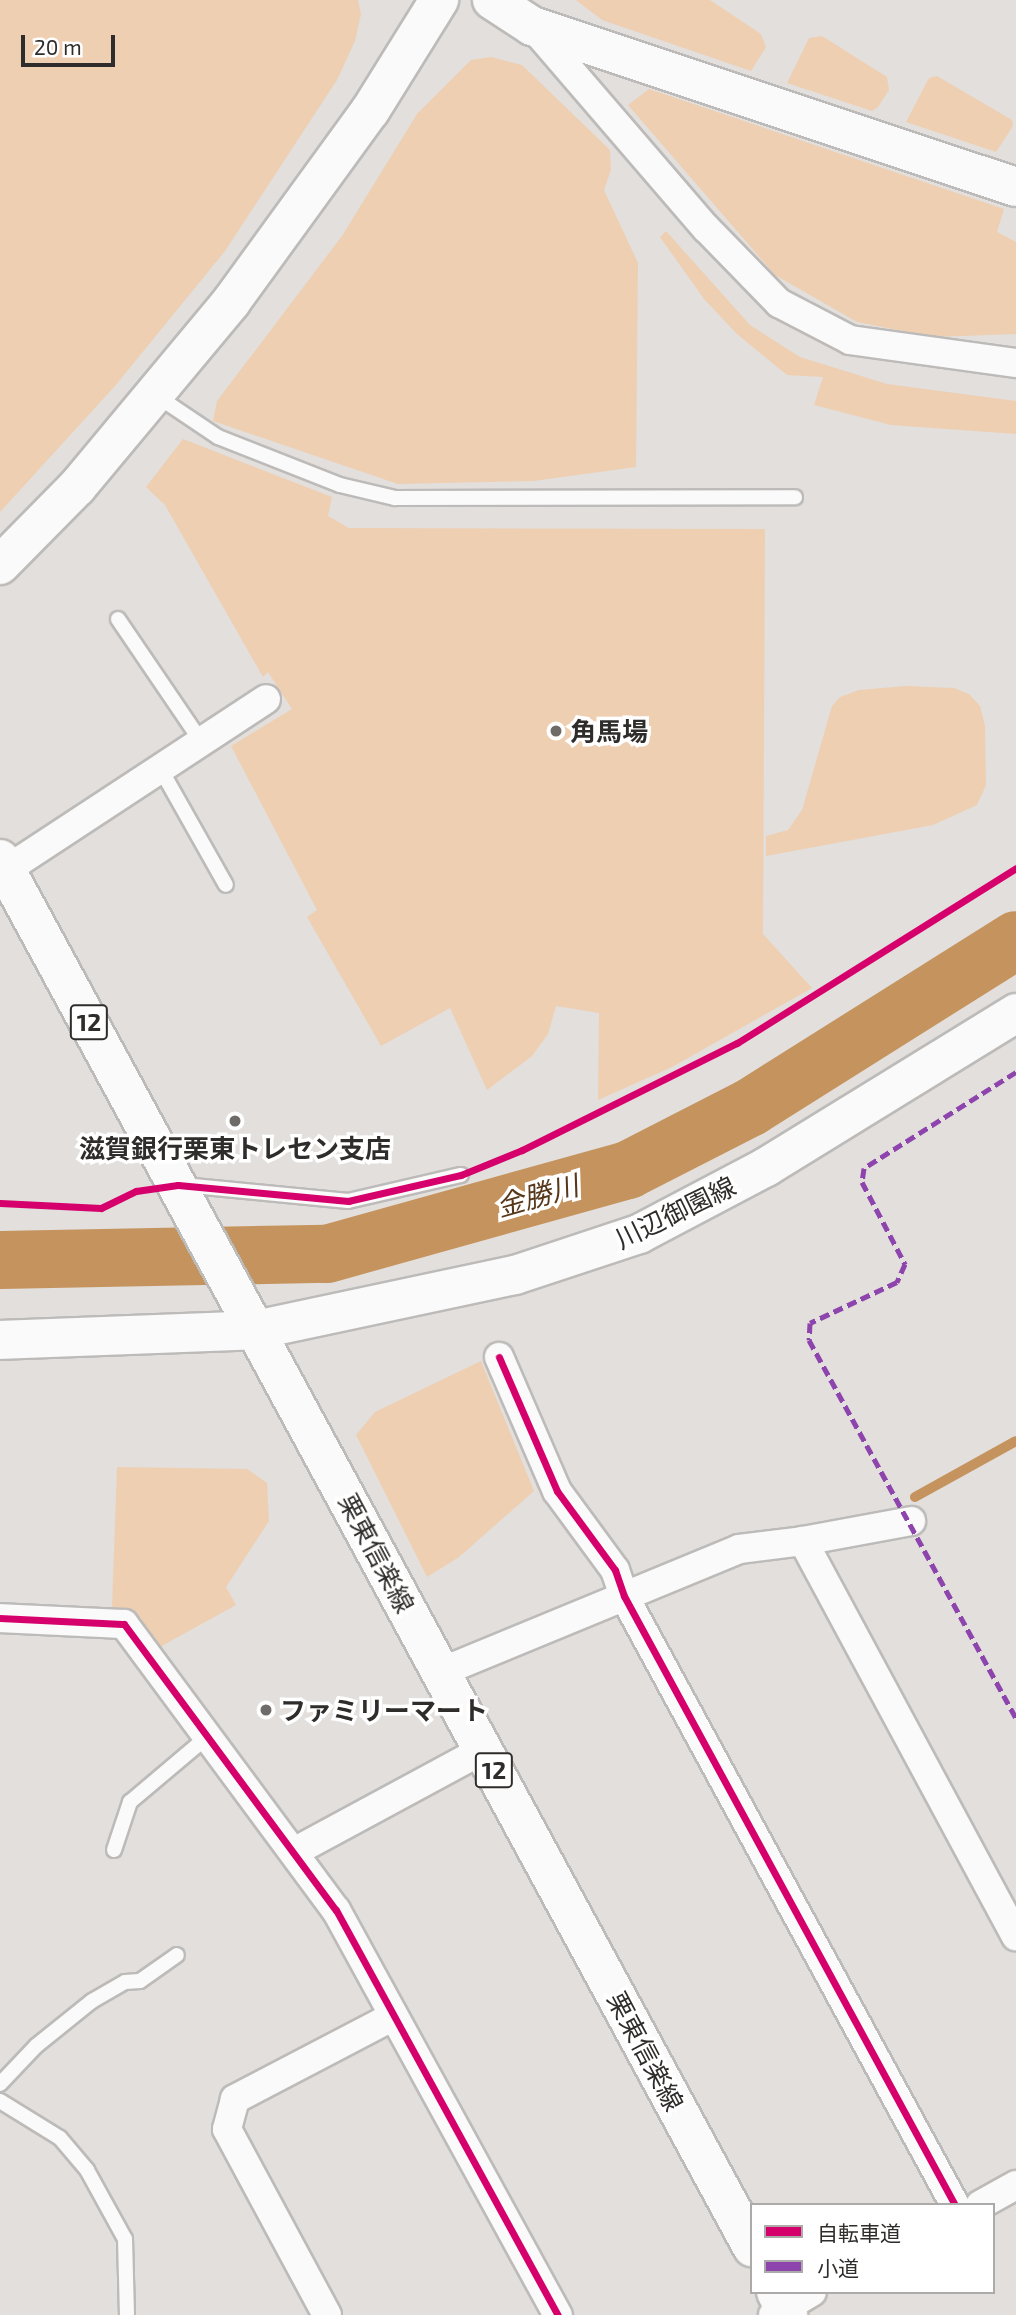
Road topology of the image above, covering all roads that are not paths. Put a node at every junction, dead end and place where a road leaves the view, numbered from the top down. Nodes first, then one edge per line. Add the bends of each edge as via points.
1 (439, 0) edge
2 (492, 0) edge
3 (532, 26) junction
4 (1016, 187) edge
5 (1016, 363) edge
6 (157, 396) junction
7 (795, 497) dead end
8 (0, 565) edge
9 (118, 619) dead end
10 (266, 699) dead end
11 (201, 741) junction
12 (160, 768) junction
13 (3, 864) edge
14 (226, 885) dead end
15 (1016, 1013) edge
16 (461, 1175) dead end
17 (184, 1197) junction
18 (256, 1330) junction
19 (0, 1340) edge
20 (499, 1357) dead end
21 (911, 1521) dead end
22 (803, 1541) junction
23 (624, 1596) junction
24 (0, 1618) edge
25 (441, 1672) junction
26 (207, 1737) junction
27 (483, 1750) junction
28 (114, 1850) dead end
29 (294, 1852) junction
30 (1016, 1936) edge
31 (177, 1955) dead end
32 (394, 2016) junction
33 (0, 2084) edge
34 (0, 2101) edge
35 (1016, 2185) edge
36 (954, 2203) edge
37 (984, 2203) edge
38 (750, 2243) edge
39 (127, 2315) edge
40 (327, 2315) edge
41 (558, 2315) edge

1 - 6 main road via 370,111
2 - 3 main road
3 - 4 main road
3 - 5 street via 706,228 779,303 850,340
6 - 7 lane via 218,437 340,485 395,498
6 - 8 main road via 78,487
9 - 11 lane
10 - 11 street
11 - 12 street
12 - 13 street
12 - 14 lane
13 - 17 main road, 栗東信楽線 / 12
15 - 18 main road, 川辺御園線 via 766,1167 639,1234 514,1275
16 - 17 lane via 348,1201
17 - 18 main road, 栗東信楽線 / 12
18 - 19 main road, 川辺御園線
18 - 25 main road, 栗東信楽線 / 12
20 - 23 street via 557,1491 615,1570
21 - 22 street
22 - 23 street via 739,1549
22 - 30 street
23 - 25 street
23 - 36 street
24 - 26 street via 124,1624
25 - 27 main road, 栗東信楽線 / 12
26 - 28 lane via 130,1802
26 - 29 street
27 - 29 street
27 - 38 main road, 栗東信楽線 / 12
29 - 32 street via 336,1910
31 - 33 lane via 140,1980 125,1982 92,2001 36,2046
32 - 40 street via 235,2099 227,2129
32 - 41 street
34 - 39 lane via 60,2138 88,2171 125,2239
35 - 37 street

